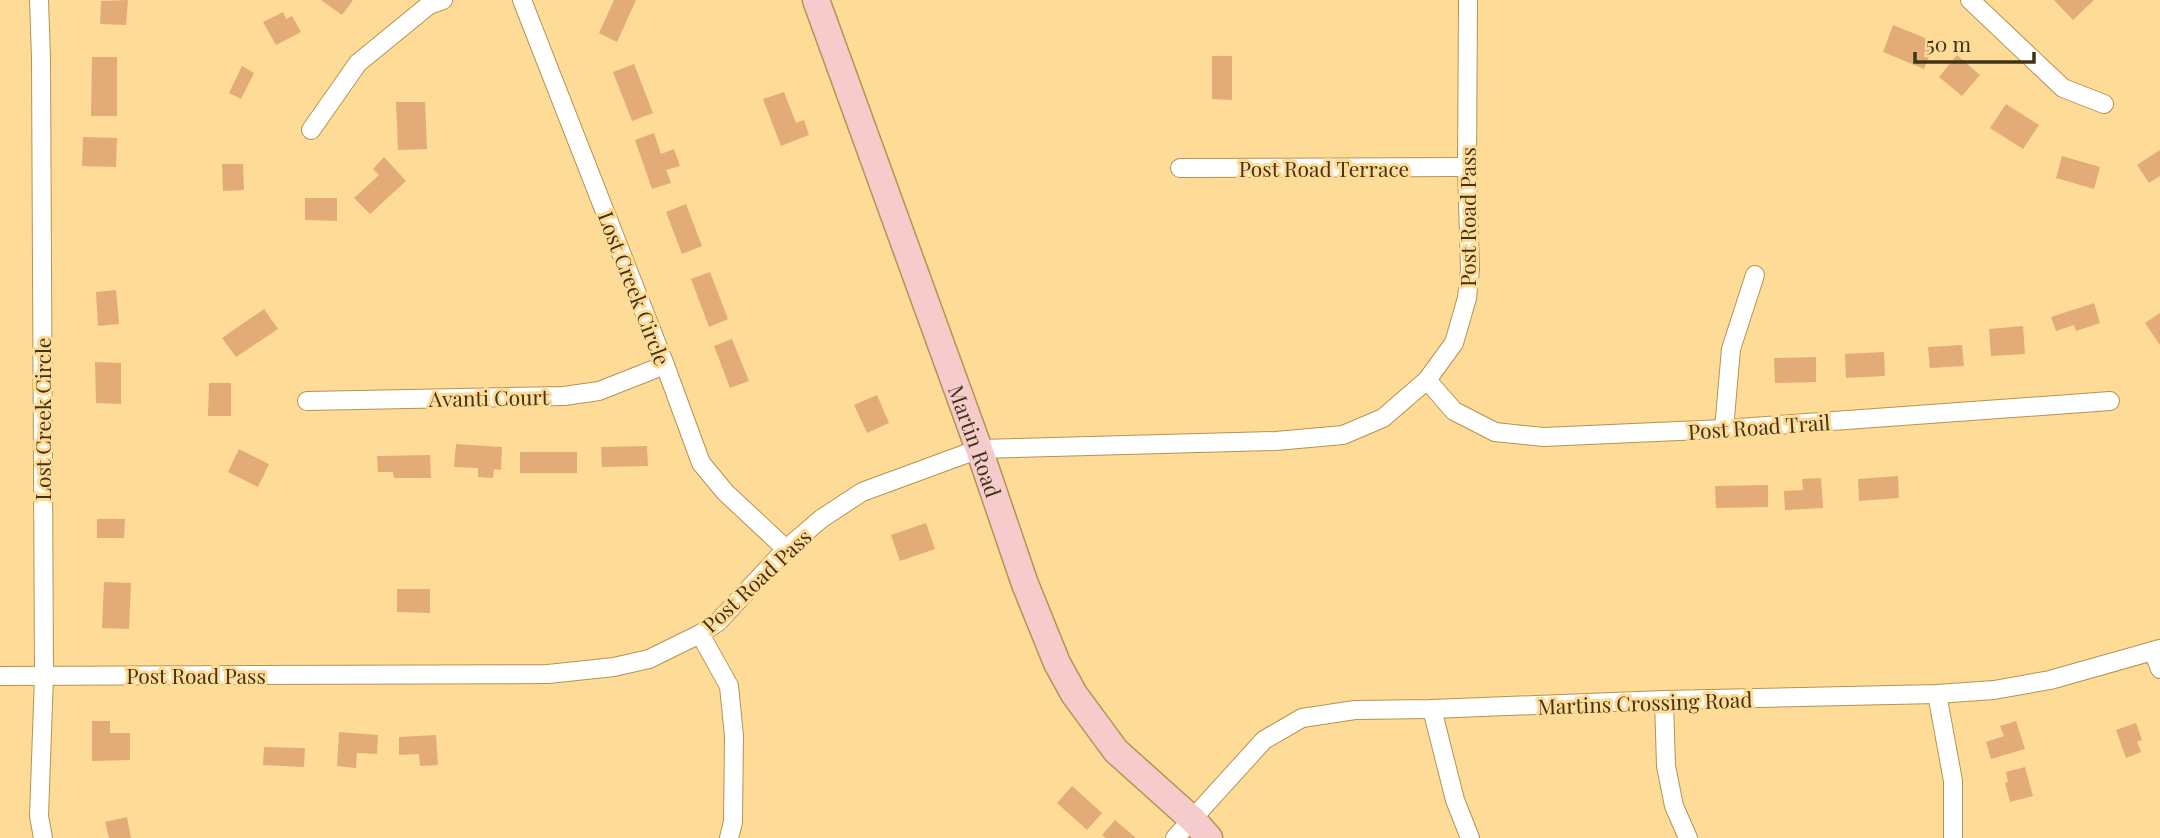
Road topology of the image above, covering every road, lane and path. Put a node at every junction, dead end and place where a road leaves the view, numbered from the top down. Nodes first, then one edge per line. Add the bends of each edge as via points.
1 (39, 0) edge
2 (443, 0) edge
3 (523, 0) edge
4 (816, 0) edge
5 (1468, 0) edge
6 (1970, 0) edge
7 (2104, 104) dead end
8 (311, 130) dead end
9 (1467, 167) junction
10 (1180, 168) dead end
11 (1755, 275) dead end
12 (665, 365) junction
13 (1427, 380) junction
14 (307, 401) dead end
15 (2110, 401) dead end
16 (1724, 429) junction
17 (979, 449) junction
18 (786, 549) junction
19 (700, 634) junction
20 (2156, 650) edge
21 (2160, 669) edge
22 (0, 676) edge
23 (44, 676) junction
24 (1937, 694) junction
25 (1664, 700) junction
26 (1432, 709) junction
27 (1192, 832) edge
28 (43, 838) edge
29 (729, 838) edge
30 (1470, 838) edge
31 (1688, 838) edge
32 (1954, 838) edge

1 - 23 street, Lost Creek Circle
2 - 8 street via 429,5 358,63
3 - 12 street, Lost Creek Circle
4 - 17 street, Martin Road
5 - 9 street, Post Road Pass
6 - 7 street via 2063,88
9 - 10 street, Post Road Terrace
9 - 13 street, Post Road Pass via 1467,298 1454,342
11 - 16 street via 1731,349
12 - 14 street, Avanti Court via 598,391 564,396
12 - 18 street, Lost Creek Circle via 701,463
13 - 16 street, Post Road Trail via 1454,411 1495,432 1543,437
13 - 17 street, Post Road Pass via 1383,418 1343,435
15 - 16 street, Post Road Trail
17 - 18 street, Post Road Pass via 862,492
17 - 27 street, Martin Road via 1025,584 1074,694 1116,751
18 - 19 street, Post Road Pass via 718,622
19 - 23 street, Post Road Pass via 649,659 548,674
19 - 29 street via 729,686 734,736
20 - 21 street
20 - 24 street, Martins Crossing Road via 2050,680
22 - 23 street, Post Road Pass
23 - 28 street, Lost Creek Circle via 39,816
24 - 25 street, Martins Crossing Road
24 - 32 street via 1953,781
25 - 26 street, Martins Crossing Road
25 - 31 street via 1666,766 1674,806
26 - 27 street, Martins Crossing Road via 1356,710 1302,718 1264,740
26 - 30 street via 1455,800

